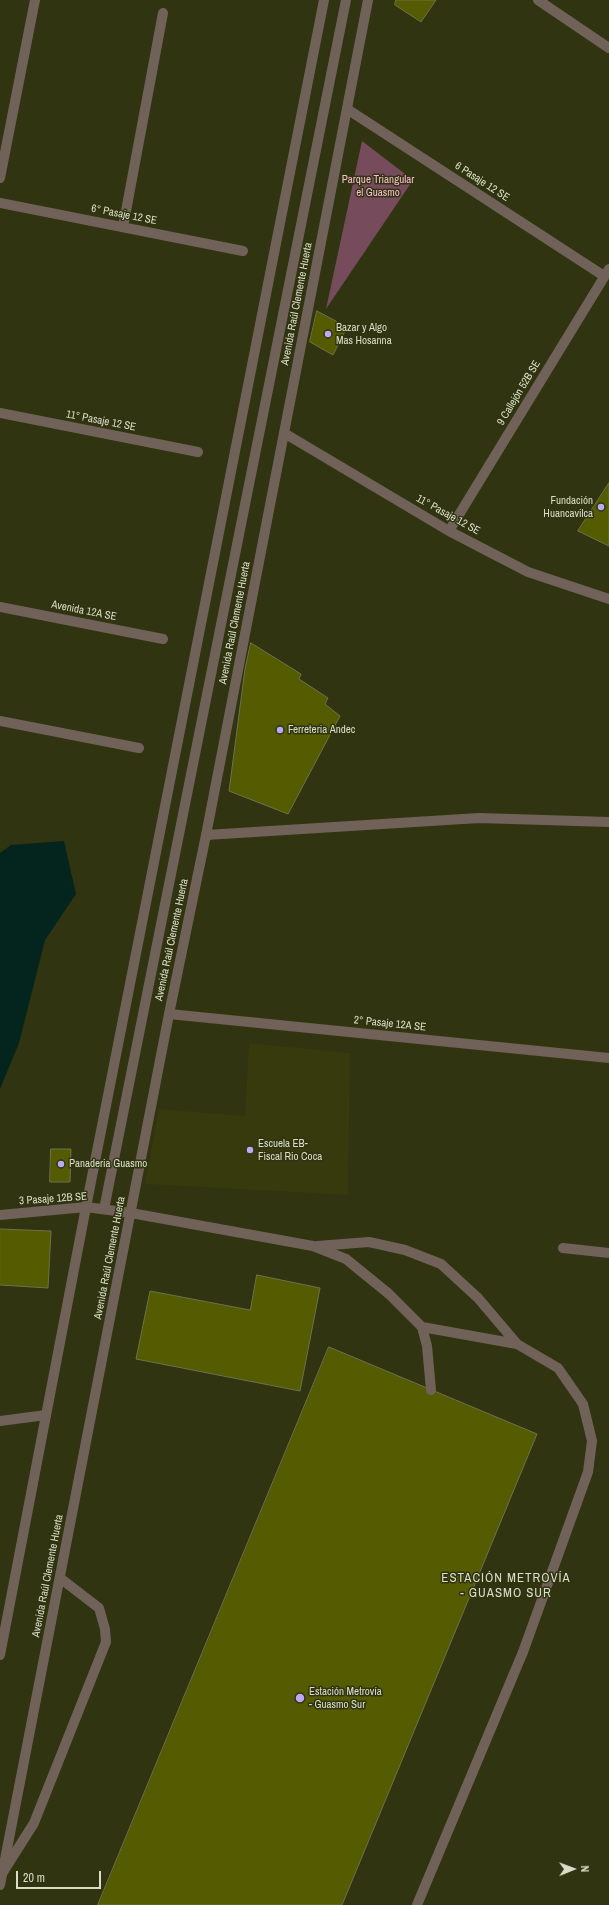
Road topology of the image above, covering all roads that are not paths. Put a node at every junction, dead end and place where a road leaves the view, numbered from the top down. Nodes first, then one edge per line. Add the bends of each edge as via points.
1 (35, 0) edge
2 (324, 0) edge
3 (346, 0) edge
4 (368, 0) edge
5 (538, 0) edge
6 (163, 13) dead end
7 (609, 48) edge
8 (347, 109) junction
9 (0, 178) edge
10 (0, 203) edge
11 (123, 227) junction
12 (243, 251) dead end
13 (607, 272) edge
14 (0, 414) edge
15 (284, 433) junction
16 (198, 452) dead end
17 (449, 531) junction
18 (609, 599) edge
19 (0, 607) edge
20 (163, 639) dead end
21 (0, 721) edge
22 (139, 748) dead end
23 (609, 822) edge
24 (206, 835) junction
25 (169, 1014) junction
26 (609, 1058) edge
27 (86, 1207) junction
28 (104, 1209) junction
29 (132, 1212) junction
30 (0, 1215) edge
31 (313, 1246) junction
32 (563, 1248) dead end
33 (609, 1253) edge
34 (422, 1327) junction
35 (517, 1344) junction
36 (431, 1390) dead end
37 (46, 1415) junction
38 (0, 1421) edge
39 (60, 1578) junction
40 (0, 1655) edge
41 (3, 1872) junction
42 (0, 1886) edge
43 (417, 1905) edge

1 - 9 street
2 - 27 street
3 - 28 street
4 - 8 street, Avenida Raúl Clemente Huerta
5 - 7 street
6 - 11 street
8 - 13 street, 6 Pasaje 12 SE
8 - 15 street, Avenida Raúl Clemente Huerta
10 - 11 street, 6° Pasaje 12 SE
11 - 12 street, 6° Pasaje 12 SE
13 - 17 street, 9 Callejón 52B SE
14 - 16 street, 11° Pasaje 12 SE
15 - 17 street, 11° Pasaje 12 SE
15 - 24 street, Avenida Raúl Clemente Huerta
17 - 18 street, 11° Pasaje 12 SE via 528,572
19 - 20 street, Avenida 12A SE
21 - 22 street
23 - 24 street via 479,818
24 - 25 street, Avenida Raúl Clemente Huerta
25 - 26 street, 2° Pasaje 12A SE
25 - 29 street, Avenida Raúl Clemente Huerta
27 - 28 street, 3 Pasaje 12B SE
27 - 30 street, 3 Pasaje 12B SE
27 - 37 street
28 - 29 street, 3 Pasaje 12B SE
29 - 31 street, 3 Pasaje 12B SE
29 - 39 street, Avenida Raúl Clemente Huerta
31 - 34 street via 346,1259 389,1294
31 - 35 street via 368,1242 405,1250 441,1264 478,1298
32 - 33 street
34 - 35 street
34 - 36 street via 428,1346
35 - 43 street via 558,1368 583,1404 592,1441 588,1472 524,1652
37 - 38 street
37 - 40 street
39 - 41 street, Avenida Raúl Clemente Huerta
39 - 41 street via 99,1608 106,1642 34,1823
41 - 42 street, Avenida Raúl Clemente Huerta

